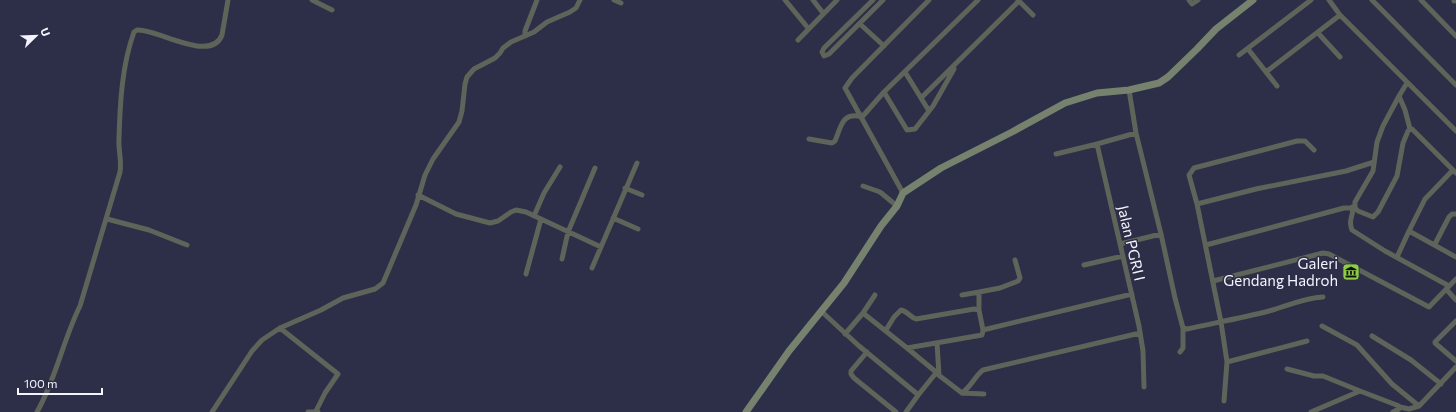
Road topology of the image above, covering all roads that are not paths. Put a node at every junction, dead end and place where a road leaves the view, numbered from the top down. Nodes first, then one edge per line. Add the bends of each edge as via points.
1 (228, 0) edge
2 (312, 0) edge
3 (537, 0) edge
4 (580, 0) edge
5 (614, 0) edge
6 (785, 0) edge
7 (813, 0) edge
8 (837, 0) edge
9 (873, 0) edge
10 (929, 0) edge
11 (978, 0) edge
12 (1189, 0) edge
13 (1198, 0) edge
14 (1254, 0) edge
15 (1311, 0) edge
16 (1329, 0) edge
17 (1372, 0) edge
18 (1421, 0) edge
19 (881, 1) edge
20 (1018, 1) edge
21 (621, 3) dead end
22 (332, 10) dead end
23 (823, 13) junction
24 (1033, 14) dead end
25 (1340, 14) junction
26 (860, 24) junction
27 (808, 28) junction
28 (1318, 33) junction
29 (525, 36) junction
30 (1456, 36) edge
31 (798, 40) dead end
32 (884, 46) junction
33 (1248, 49) junction
34 (1239, 55) dead end
35 (1340, 57) dead end
36 (956, 64) junction
37 (905, 72) junction
38 (1266, 72) junction
39 (1407, 83) junction
40 (1456, 85) edge
41 (1277, 86) dead end
42 (1129, 90) junction
43 (884, 92) junction
44 (1399, 96) junction
45 (921, 98) junction
46 (929, 111) junction
47 (862, 117) junction
48 (1410, 129) junction
49 (1456, 131) edge
50 (1136, 133) junction
51 (809, 139) dead end
52 (1097, 144) junction
53 (1314, 150) dead end
54 (1056, 154) dead end
55 (1374, 162) junction
56 (637, 164) dead end
57 (560, 167) dead end
58 (595, 168) dead end
59 (1454, 172) edge
60 (863, 186) dead end
61 (625, 188) junction
62 (903, 193) junction
63 (418, 195) junction
64 (642, 195) dead end
65 (1197, 204) junction
66 (897, 206) junction
67 (1353, 208) junction
68 (1456, 214) edge
69 (534, 216) junction
70 (613, 218) junction
71 (106, 219) junction
72 (541, 219) junction
73 (638, 229) dead end
74 (1409, 231) junction
75 (568, 232) junction
76 (1161, 234) junction
77 (1120, 244) junction
78 (1435, 244) junction
79 (187, 245) dead end
80 (1206, 245) junction
81 (601, 247) junction
82 (1123, 256) junction
83 (1397, 257) junction
84 (1456, 257) edge
85 (562, 259) dead end
86 (1015, 260) dead end
87 (1084, 265) dead end
88 (592, 268) dead end
89 (526, 274) dead end
90 (1456, 279) edge
91 (1213, 281) junction
92 (1448, 288) junction
93 (978, 292) junction
94 (1132, 294) junction
95 (875, 295) dead end
96 (962, 295) dead end
97 (1323, 297) dead end
98 (1456, 300) edge
99 (979, 310) junction
100 (821, 311) junction
101 (864, 313) junction
102 (1456, 321) edge
103 (1221, 322) junction
104 (1322, 326) dead end
105 (280, 328) junction
106 (1183, 328) junction
107 (886, 330) junction
108 (983, 330) junction
109 (1140, 333) junction
110 (845, 334) junction
111 (1372, 336) dead end
112 (1307, 341) dead end
113 (938, 342) junction
114 (907, 348) junction
115 (867, 352) junction
116 (1180, 352) dead end
117 (1456, 361) edge
118 (1227, 362) junction
119 (1456, 367) edge
120 (1287, 369) dead end
121 (938, 374) junction
122 (1441, 384) junction
123 (1144, 387) dead end
124 (1360, 391) junction
125 (962, 392) junction
126 (919, 394) junction
127 (984, 394) dead end
128 (1224, 401) dead end
129 (1419, 406) junction
130 (1400, 407) junction
131 (37, 412) edge
132 (212, 412) edge
133 (308, 412) edge
134 (317, 412) edge
135 (746, 412) edge
136 (896, 412) edge
137 (906, 412) edge
138 (1311, 412) edge
139 (1393, 412) edge

1 - 71 street via 222,35 216,44 194,45 146,30 134,32 122,80 118,140 121,168
2 - 22 street
3 - 29 street
4 - 29 street via 576,8 570,12
5 - 21 street
6 - 27 street
7 - 23 street
8 - 23 street
9 - 26 street via 824,48 823,55 829,54
10 - 32 street
11 - 37 street
12 - 13 street via 1192,4
14 - 42 street via 1216,29 1168,77 1159,83
15 - 33 street
16 - 25 street
17 - 40 street
18 - 30 street
19 - 26 street
20 - 24 street
20 - 36 street
23 - 27 street
25 - 28 street
25 - 39 street
26 - 32 street
27 - 31 street
28 - 35 street
28 - 38 street
29 - 63 street via 503,48 495,58 474,69 467,77 459,122 433,159
32 - 47 street via 845,88
33 - 34 street
33 - 38 street
36 - 45 street
36 - 46 street
37 - 43 street
37 - 45 street
38 - 41 street
39 - 44 street
39 - 49 street
42 - 50 street
42 - 62 street via 1097,93 1065,103 941,168
43 - 46 street via 907,130 915,129
43 - 47 street
44 - 48 street via 1406,110
44 - 55 street via 1379,136
45 - 46 street
47 - 51 street via 850,115 844,120 832,143
47 - 62 street
48 - 59 street
48 - 67 street via 1403,143 1397,176 1378,212 1374,217
50 - 52 street
50 - 76 street
52 - 54 street
52 - 77 street, Jalan PGRI I
53 - 65 street via 1304,141 1297,141 1194,168 1189,174
55 - 65 street via 1346,171
55 - 67 street via 1373,171
56 - 61 street
57 - 69 street
58 - 75 street
59 - 74 street via 1424,199
60 - 66 street via 880,192
61 - 64 street
61 - 70 street
62 - 66 street
63 - 69 street via 456,214 490,223 516,210
63 - 105 street via 383,283 375,290 343,298
65 - 80 street
66 - 100 street via 844,283
67 - 80 street via 1344,208
67 - 83 street via 1350,220 1352,230
68 - 78 street via 1449,217
69 - 72 street
70 - 73 street
70 - 81 street
71 - 79 street via 149,230
71 - 131 street via 80,306
72 - 75 street
72 - 89 street
74 - 78 street
74 - 83 street
75 - 81 street
75 - 85 street
76 - 77 street
76 - 106 street
77 - 82 street, Jalan PGRI I
78 - 84 street
80 - 91 street
81 - 88 street
82 - 87 street
82 - 94 street, Jalan PGRI I
83 - 92 street
86 - 93 street via 1020,278 1018,281
90 - 92 street
91 - 92 street via 1323,253 1427,307
91 - 103 street
92 - 98 street
93 - 96 street
93 - 99 street
94 - 108 street
94 - 109 street, Jalan PGRI I
95 - 101 street
97 - 103 street
99 - 107 street via 916,319 905,310 901,310
99 - 108 street
100 - 110 street
100 - 135 street
101 - 107 street
101 - 110 street
102 - 117 street via 1435,343
103 - 106 street
103 - 118 street
104 - 129 street via 1357,345 1392,384
105 - 132 street via 257,345
105 - 134 street via 338,374
106 - 116 street via 1183,348
107 - 114 street
108 - 113 street via 982,334
109 - 123 street, Jalan PGRI I
109 - 125 street via 982,370 969,388
110 - 115 street
111 - 122 street via 1411,360
112 - 118 street
113 - 114 street
113 - 121 street
114 - 121 street
115 - 126 street
115 - 136 street via 851,374
118 - 128 street
119 - 122 street
120 - 124 street via 1323,376
121 - 125 street
121 - 126 street
122 - 129 street
124 - 130 street
124 - 138 street
125 - 127 street
126 - 137 street
129 - 130 street via 1409,409
130 - 139 street
133 - 134 street

